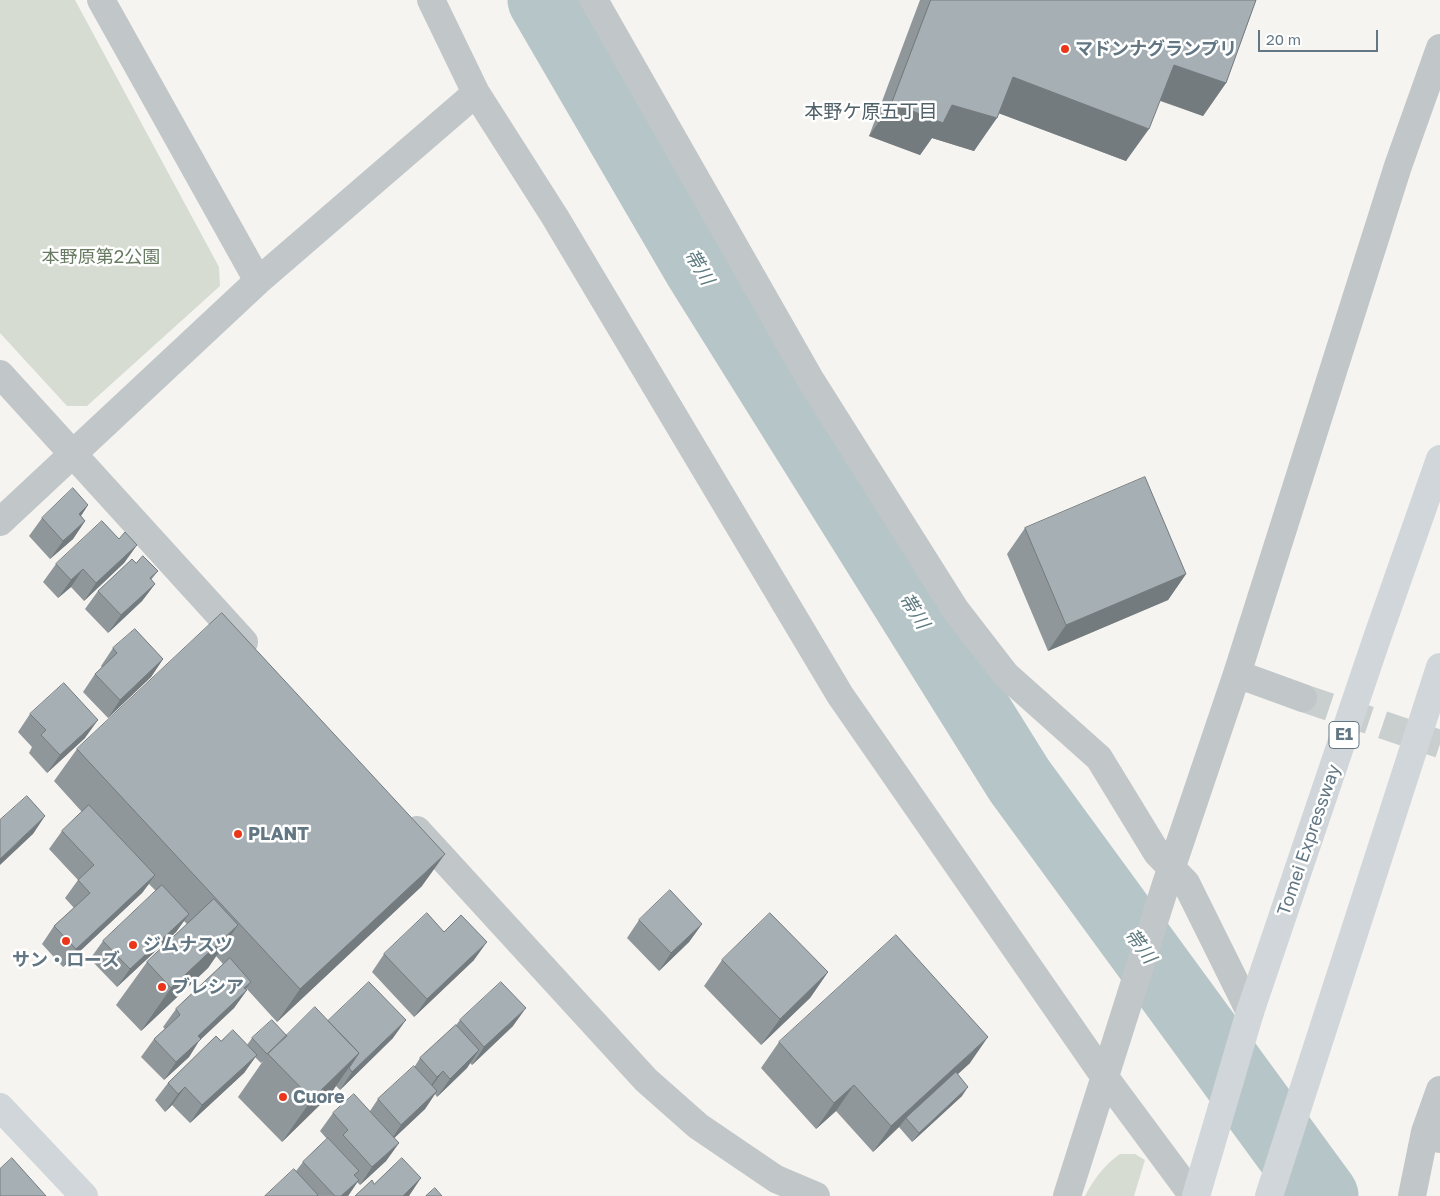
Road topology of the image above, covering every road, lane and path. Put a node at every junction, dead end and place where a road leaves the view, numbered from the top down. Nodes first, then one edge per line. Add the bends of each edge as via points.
1 (101, 0) edge
2 (431, 0) edge
3 (594, 0) edge
4 (1440, 48) edge
5 (476, 93) junction
6 (258, 281) junction
7 (0, 374) edge
8 (73, 456) junction
9 (1440, 459) edge
10 (0, 522) edge
11 (262, 661) edge
12 (1440, 667) edge
13 (1237, 674) junction
14 (1303, 698) tunnel mouth
15 (403, 816) edge
16 (1168, 876) junction
17 (1250, 1012) junction
18 (1104, 1076) junction
19 (1440, 1090) edge
20 (0, 1107) edge
21 (1433, 1135) edge
22 (84, 1196) edge
23 (816, 1196) edge
24 (1066, 1196) edge
25 (1195, 1196) edge
26 (1269, 1196) edge
27 (1412, 1196) edge

1 - 6 street
2 - 5 street
3 - 16 street via 810,379 955,609 1006,675 1099,758
4 - 13 street via 1398,166
5 - 6 street
5 - 18 street via 555,217 840,695
6 - 8 street
7 - 8 street
8 - 10 street
8 - 11 street
9 - 17 main road, Tomei Expressway / E1
12 - 26 main road
13 - 14 street
13 - 16 street
15 - 23 street via 646,1080 698,1126 776,1179
16 - 17 street via 1186,883
16 - 18 street
17 - 25 main road, Tomei Expressway
18 - 24 street
18 - 25 street
19 - 21 street
20 - 22 main road
21 - 27 street

